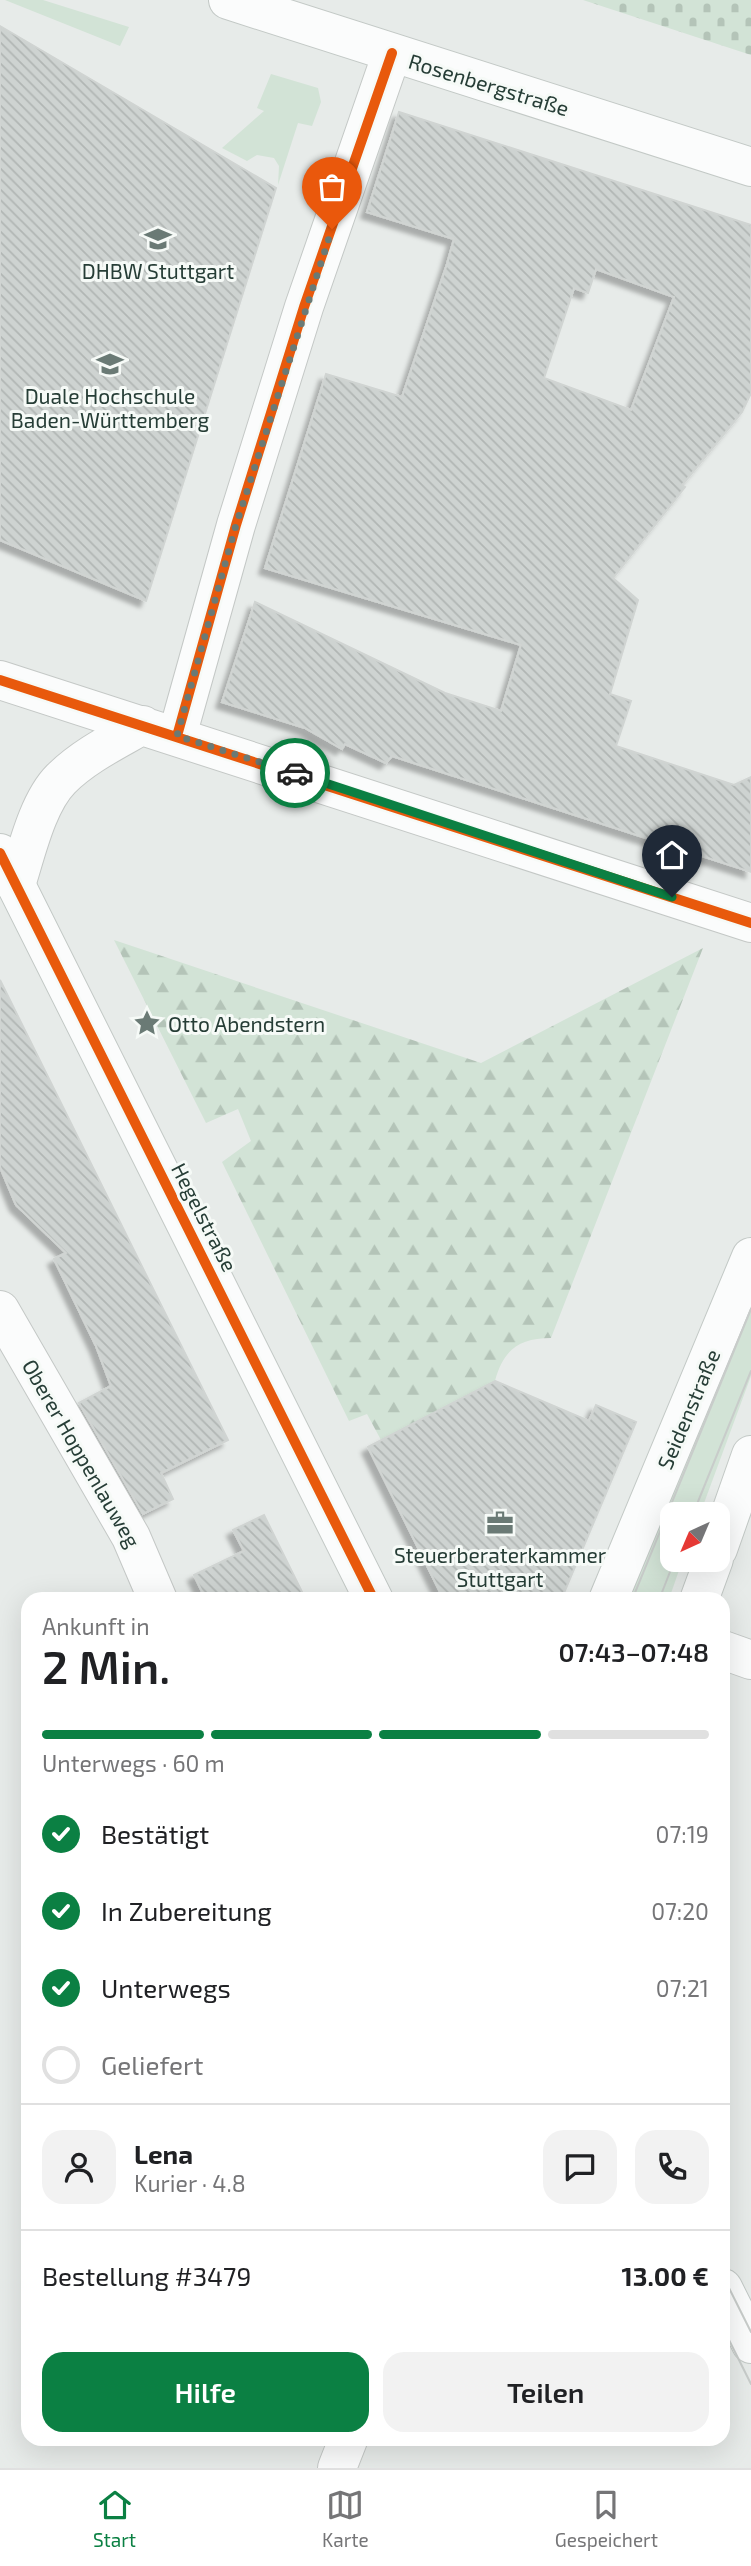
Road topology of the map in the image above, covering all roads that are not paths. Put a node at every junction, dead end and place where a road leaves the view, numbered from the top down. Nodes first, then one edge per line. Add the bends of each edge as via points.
1 (228, 0) edge
2 (392, 53) junction
3 (751, 167) edge
4 (0, 680) edge
5 (160, 730) junction
6 (8, 869) edge
7 (751, 923) edge
8 (751, 1257) edge
9 (0, 1310) edge
10 (751, 1455) edge
11 (730, 1515) edge
12 (709, 1572) edge
13 (155, 1592) edge
14 (370, 1592) edge
15 (611, 1592) edge
16 (702, 1592) edge
17 (730, 1652) edge
18 (751, 1660) edge
19 (730, 2302) edge
20 (751, 2344) edge
21 (346, 2446) edge
22 (337, 2468) edge

1 - 2 street, Rosenbergstraße
2 - 3 street, Rosenbergstraße
2 - 5 street via 304,307 236,525
4 - 5 street
5 - 6 street via 95,752 59,781
5 - 7 street
6 - 14 street, Hegelstraße
8 - 15 street, Seidenstraße
9 - 13 street, Oberer Hoppenlauweg via 131,1537
10 - 11 street
12 - 16 street
17 - 18 street
19 - 20 street
21 - 22 street

